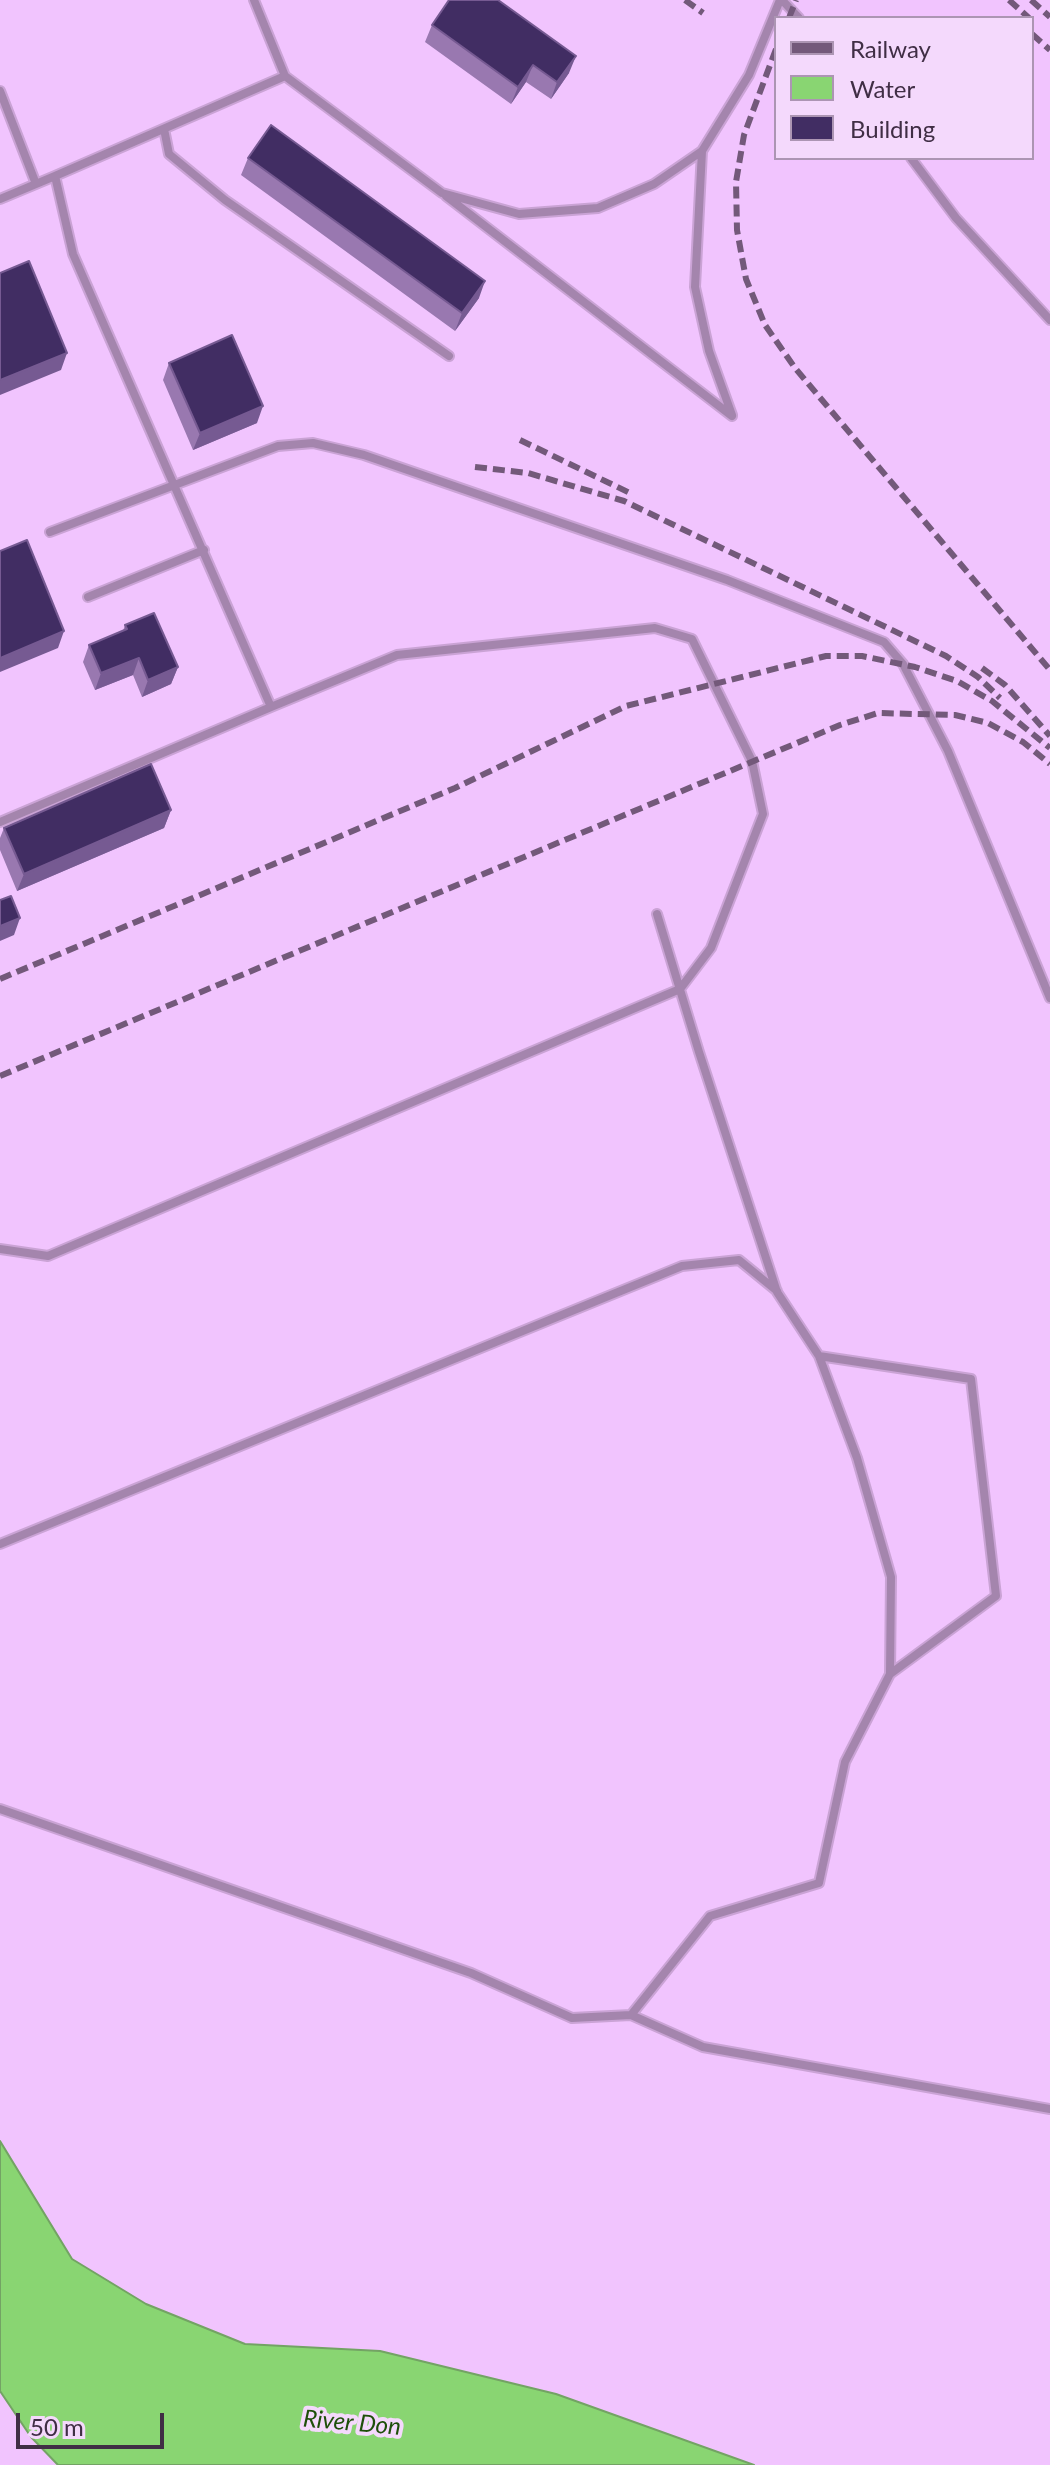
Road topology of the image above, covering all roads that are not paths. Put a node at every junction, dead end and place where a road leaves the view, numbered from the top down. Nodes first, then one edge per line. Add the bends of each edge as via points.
1 (254, 0) edge
2 (781, 0) edge
3 (774, 16) edge
4 (797, 16) edge
5 (285, 76) junction
6 (0, 91) edge
7 (164, 129) junction
8 (702, 151) junction
9 (912, 160) edge
10 (55, 176) junction
11 (36, 184) junction
12 (442, 193) junction
13 (0, 199) edge
14 (1050, 320) edge
15 (449, 356) dead end
16 (175, 483) junction
17 (50, 532) dead end
18 (204, 550) junction
19 (88, 597) dead end
20 (271, 707) junction
21 (0, 822) edge
22 (657, 914) dead end
23 (680, 989) junction
24 (1050, 998) edge
25 (0, 1249) edge
26 (777, 1292) junction
27 (819, 1356) junction
28 (0, 1544) edge
29 (890, 1674) junction
30 (0, 1809) edge
31 (631, 2015) junction
32 (1050, 2109) edge

1 - 5 lane
2 - 4 lane
3 - 8 lane via 749,75
5 - 7 lane
5 - 12 lane
6 - 11 lane
7 - 10 lane
7 - 15 lane via 169,154 225,200
8 - 12 lane via 654,184 598,208 519,214
8 - 12 lane via 695,287 709,351 732,416
9 - 14 lane via 956,218
10 - 11 lane
10 - 16 lane via 73,254
11 - 13 lane
16 - 17 lane
16 - 18 lane
16 - 24 lane via 278,446 313,443 364,455 727,580 884,642 903,664 948,751
18 - 19 lane
18 - 20 lane
20 - 21 lane
20 - 23 lane via 397,655 655,628 692,639 752,761 763,814 711,948
22 - 23 lane
23 - 25 lane via 48,1256
23 - 26 lane
26 - 27 lane
26 - 28 lane via 739,1260 682,1266
27 - 29 lane via 857,1458 891,1577
27 - 29 lane via 971,1379 996,1596
29 - 31 lane via 845,1762 819,1883 710,1916
30 - 31 lane via 471,1973 572,2018
31 - 32 lane via 703,2047

